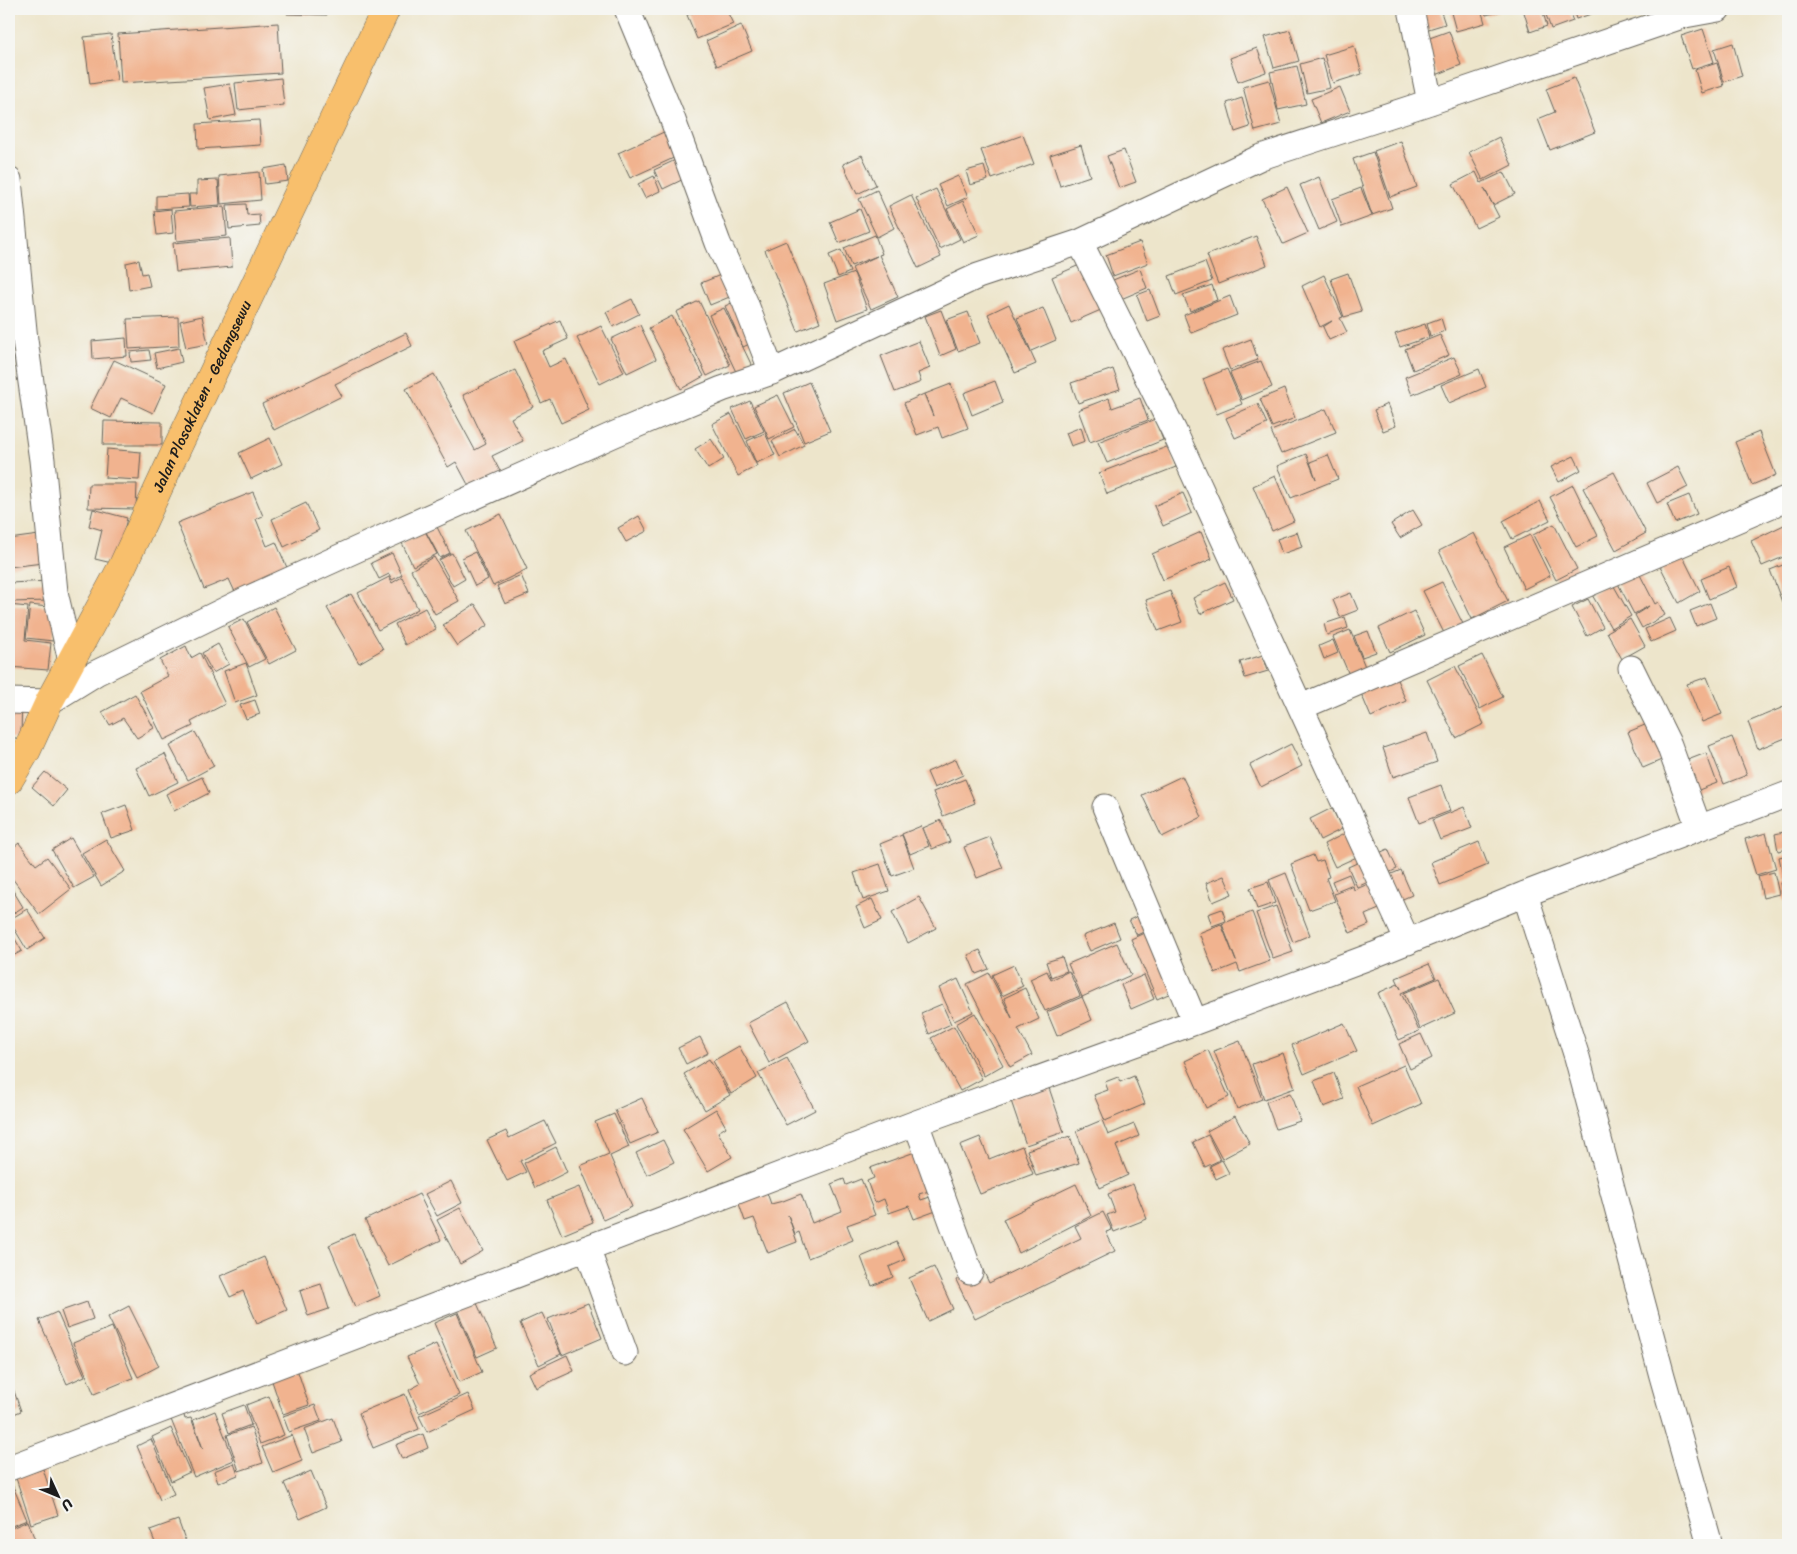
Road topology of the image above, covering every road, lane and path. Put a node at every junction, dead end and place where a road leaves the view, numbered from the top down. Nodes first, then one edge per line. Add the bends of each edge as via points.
1 (386, 9) edge
2 (627, 9) edge
3 (1411, 9) edge
4 (1718, 9) edge
5 (1430, 102) junction
6 (9, 180) edge
7 (1080, 242) junction
8 (17, 341) edge
9 (772, 372) junction
10 (1788, 498) edge
11 (71, 661) junction
12 (1631, 668) dead end
13 (9, 701) edge
14 (49, 702) junction
15 (1301, 707) junction
16 (9, 780) edge
17 (1788, 794) edge
18 (1105, 807) dead end
19 (1699, 828) junction
20 (1526, 894) junction
21 (1408, 942) junction
22 (1195, 1022) junction
23 (916, 1123) junction
24 (587, 1248) junction
25 (970, 1272) dead end
26 (625, 1353) dead end
27 (9, 1468) edge
28 (1710, 1545) edge

1 - 11 main road, Jalan Plosoklaten - Gedangsewu via 123,564
2 - 9 street
3 - 5 street
4 - 5 street via 1686,15
5 - 7 street via 1261,156
6 - 8 street
7 - 9 street via 978,276
7 - 15 street via 1174,431
8 - 11 street via 42,460 55,592
9 - 14 street via 722,389 615,434 243,601 96,673
10 - 15 street
11 - 14 main road, Jalan Plosoklaten - Gedangsewu
12 - 19 street via 1669,745
13 - 14 street
14 - 16 main road, Jalan Plosoklaten - Gedangsewu
15 - 21 street
17 - 19 street
18 - 22 street
19 - 20 street
20 - 21 street
20 - 28 street via 1577,1057
21 - 22 street
22 - 23 street
23 - 24 street
23 - 25 street
24 - 26 street
24 - 27 street

